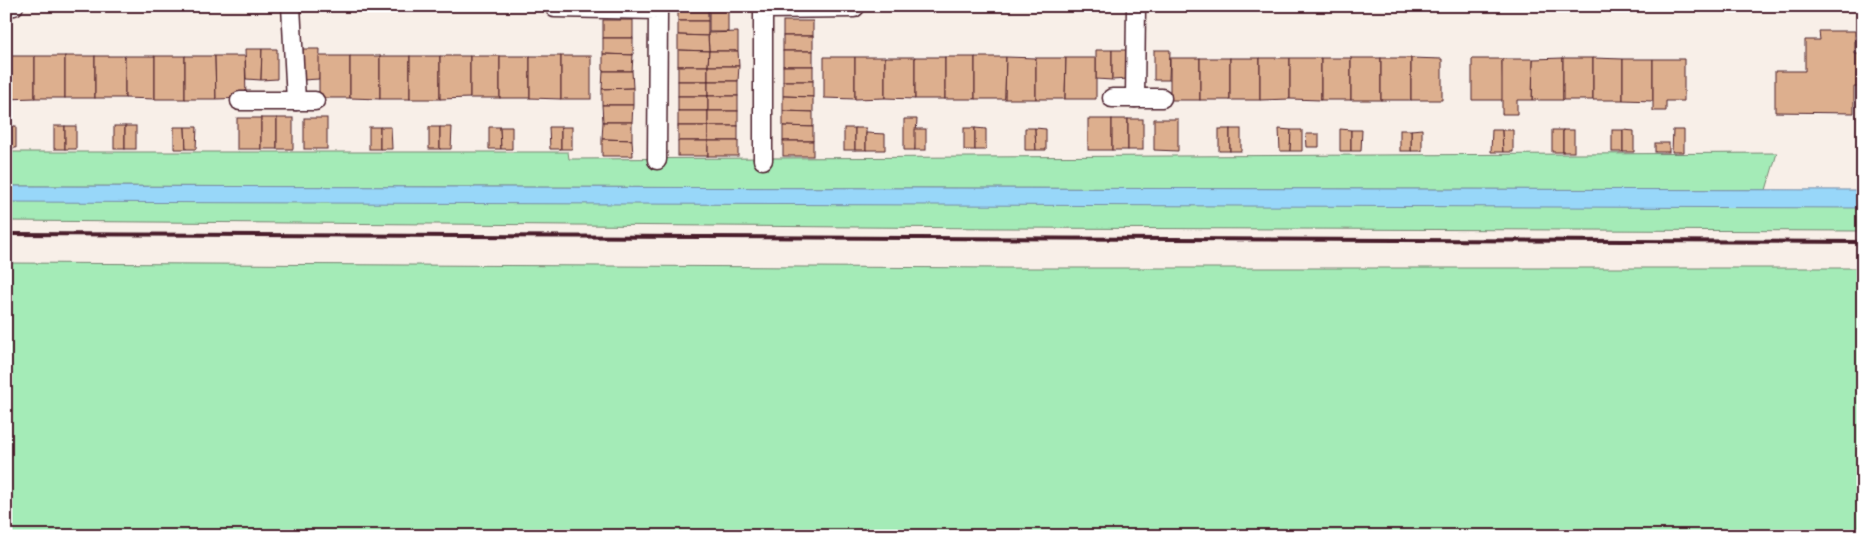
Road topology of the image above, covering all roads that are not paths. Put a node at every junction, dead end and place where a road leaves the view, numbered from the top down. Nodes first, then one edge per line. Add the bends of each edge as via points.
1 (6, 6) edge
2 (14, 6) edge
3 (291, 6) edge
4 (554, 6) edge
5 (856, 6) edge
6 (1136, 6) edge
7 (1112, 98) dead end
8 (1135, 98) junction
9 (1162, 98) dead end
10 (240, 101) dead end
11 (296, 101) junction
12 (315, 101) dead end
13 (657, 160) dead end
14 (762, 160) dead end

1 - 2 lane
3 - 11 lane
4 - 13 lane via 658,10
5 - 14 lane via 763,9
6 - 8 lane
7 - 8 lane
8 - 9 lane
10 - 11 lane
11 - 12 lane

